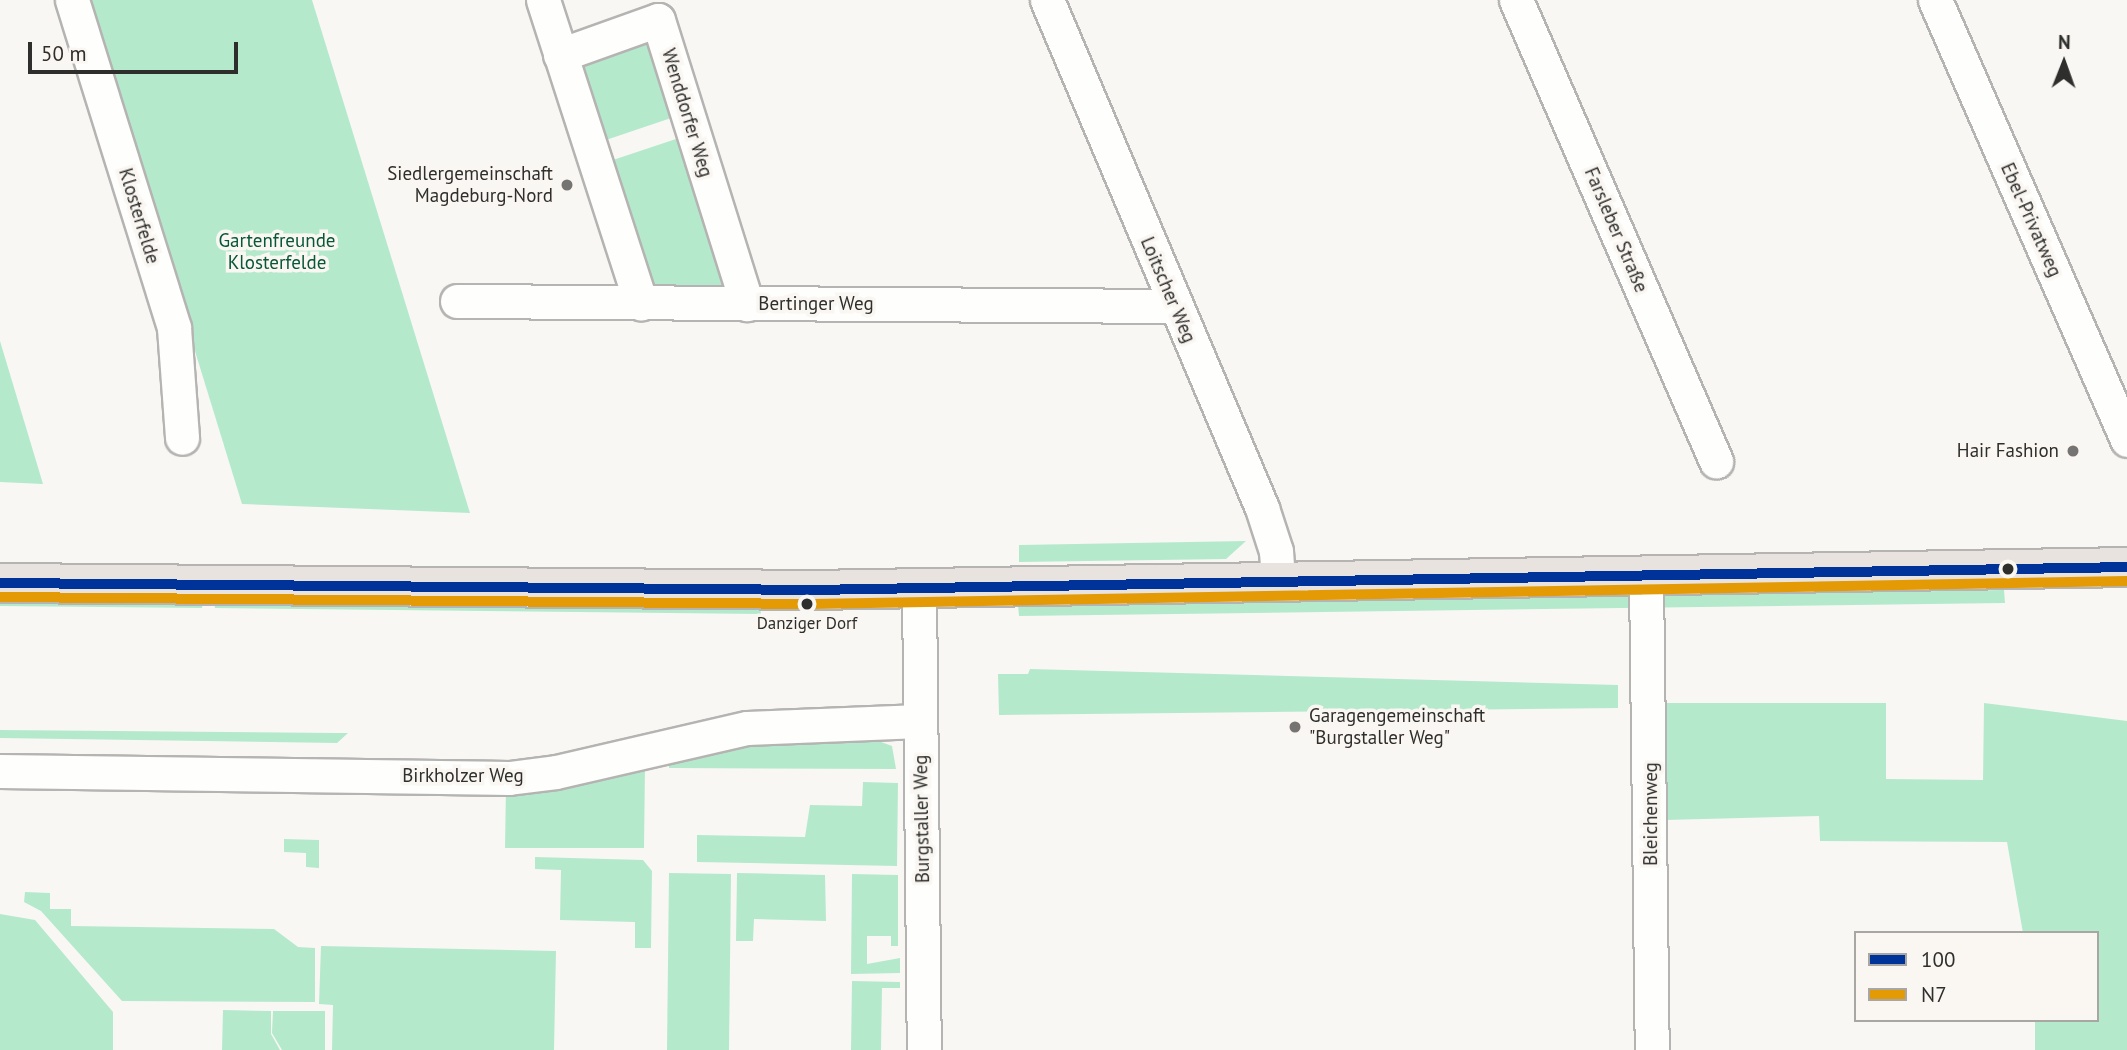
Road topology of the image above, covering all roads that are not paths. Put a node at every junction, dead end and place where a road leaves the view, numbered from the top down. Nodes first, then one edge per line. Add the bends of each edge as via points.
1 (72, 0) edge
2 (543, 0) edge
3 (1047, 0) edge
4 (1516, 0) edge
5 (1935, 0) edge
6 (560, 55) junction
7 (457, 301) dead end
8 (641, 304) junction
9 (747, 304) junction
10 (1175, 306) junction
11 (182, 438) dead end
12 (2127, 440) edge
13 (1716, 461) dead end
14 (2127, 567) edge
15 (1646, 578) junction
16 (0, 583) edge
17 (1278, 583) junction
18 (919, 589) junction
19 (920, 721) junction
20 (0, 771) edge
21 (925, 1050) edge
22 (1651, 1050) edge

1 - 11 street, Klosterfelde via 174,328
2 - 6 street
3 - 10 street, Loitscher Weg
4 - 13 street, Farsleber Straße
5 - 12 street, Ebel-Privatweg
6 - 8 street
6 - 9 street, Wenddorfer Weg via 658,20
7 - 8 street, Bertinger Weg
8 - 9 street, Bertinger Weg
9 - 10 street, Bertinger Weg
10 - 17 street, Loitscher Weg via 1262,508 1276,551
14 - 15 main road
15 - 17 main road
15 - 22 street, Bleichenweg
16 - 18 main road via 510,591
17 - 18 main road
18 - 19 street, Burgstaller Weg
19 - 20 street, Birkholzer Weg via 747,728 556,772 509,778
19 - 21 street, Burgstaller Weg

